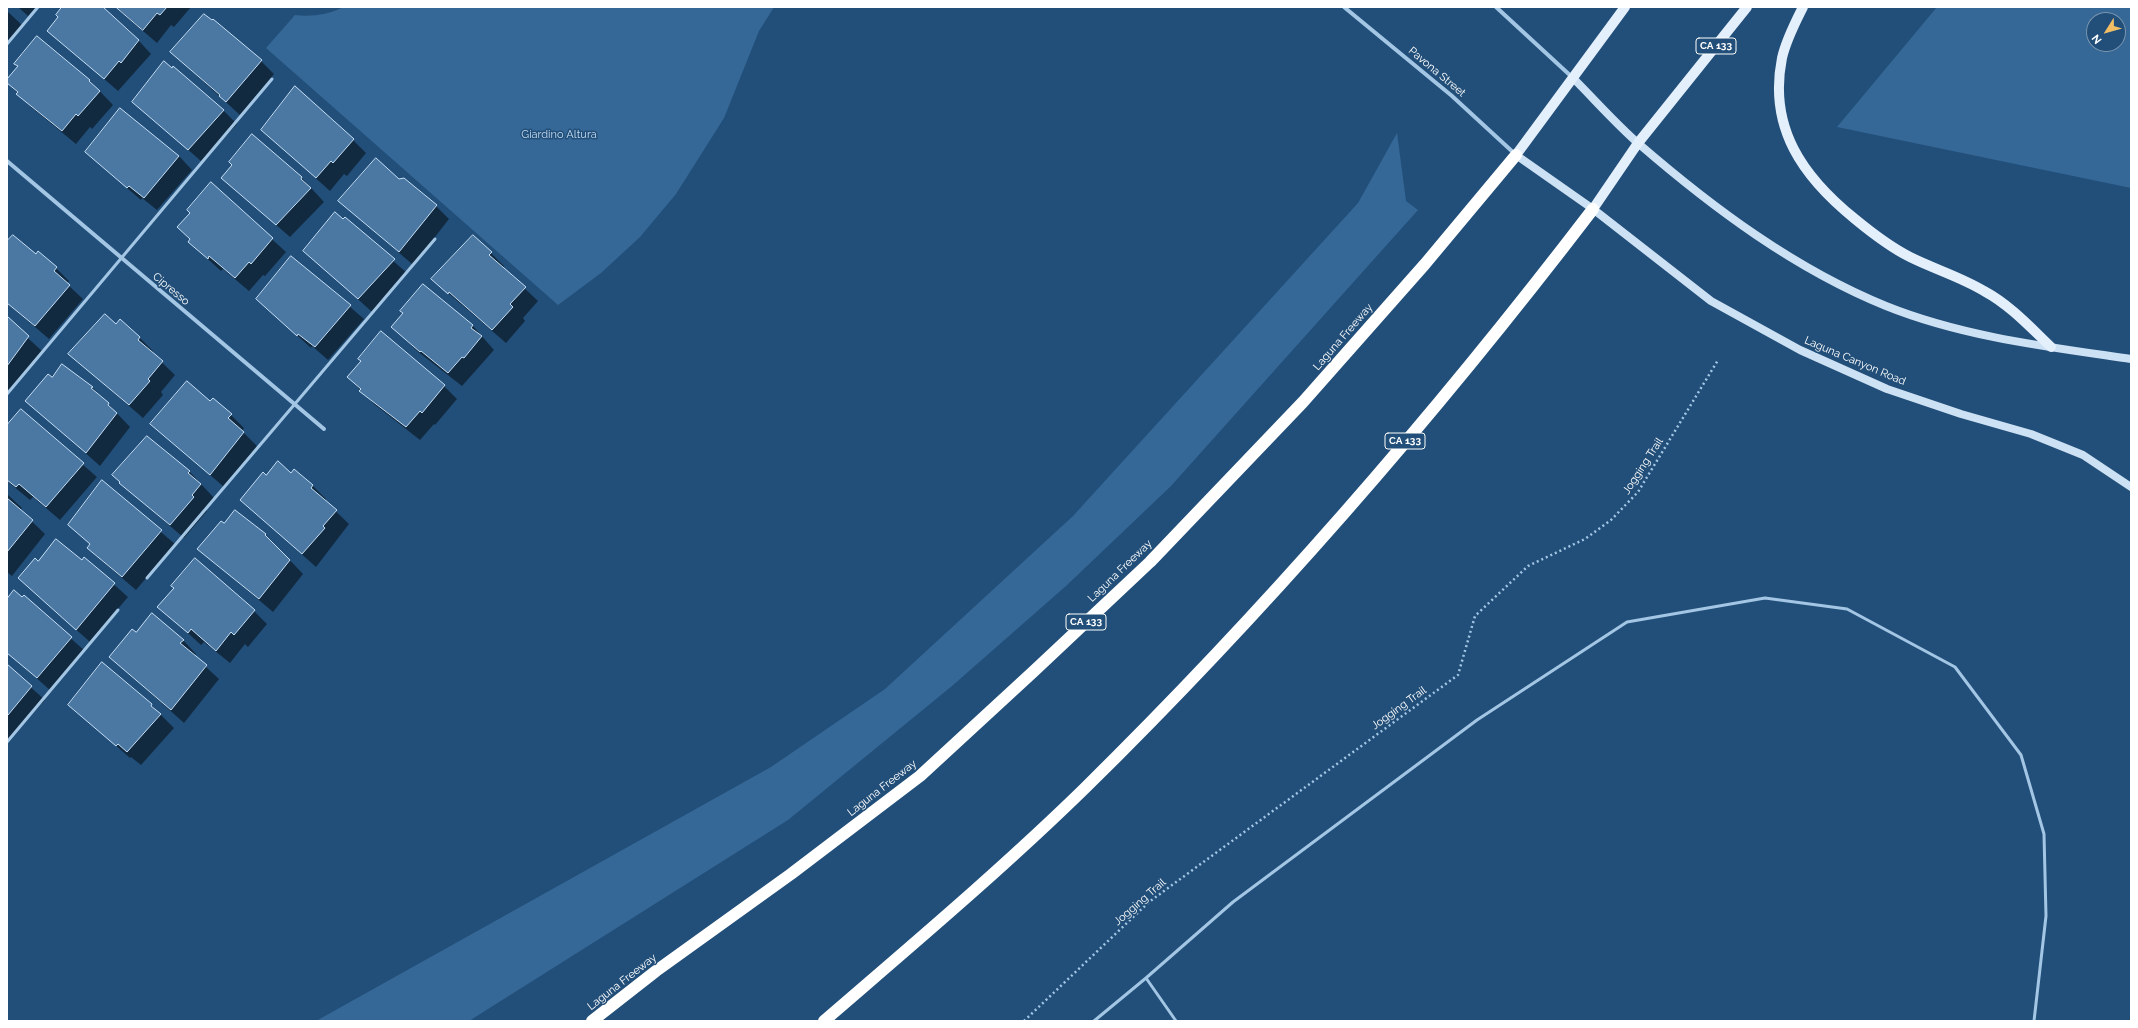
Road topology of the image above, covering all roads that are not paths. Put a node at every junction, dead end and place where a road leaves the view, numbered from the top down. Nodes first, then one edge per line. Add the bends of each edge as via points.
1 (38, 7) edge
2 (1344, 7) edge
3 (1496, 7) edge
4 (1625, 7) edge
5 (1747, 7) edge
6 (1802, 7) edge
7 (7, 44) edge
8 (1573, 78) junction
9 (272, 79) dead end
10 (1638, 144) junction
11 (1516, 155) junction
12 (7, 161) edge
13 (1593, 209) junction
14 (435, 239) dead end
15 (121, 258) junction
16 (2051, 347) junction
17 (2131, 359) edge
18 (7, 394) edge
19 (294, 405) junction
20 (324, 429) dead end
21 (2131, 487) edge
22 (147, 578) dead end
23 (118, 610) dead end
24 (7, 742) edge
25 (1146, 978) junction
26 (592, 1021) edge
27 (824, 1021) edge
28 (1094, 1021) edge
29 (1176, 1021) edge
30 (2034, 1021) edge

1 - 7 lane
2 - 11 street, Pavona Street via 1452,96
3 - 8 street
4 - 8 main road, CA 133
5 - 10 main road, CA 133
6 - 16 main road via 1782,57 1779,81 1785,129 1797,157 1815,183 1870,231 1909,256 1985,291 2015,312
8 - 10 main road
8 - 11 main road, CA 133
9 - 15 lane
10 - 13 main road, CA 133
10 - 16 main road via 1710,202 1766,242 1886,306 1944,325
11 - 13 main road, Laguna Canyon Road
11 - 26 highway, Laguna Freeway / CA 133 via 1425,264 1298,408 1150,562 1034,671 920,776
12 - 15 street, Cipresso
13 - 21 main road, Laguna Canyon Road via 1711,301 1800,350 1887,389 2039,437 2083,455
13 - 27 highway, CA 133 via 1510,317 1294,572 1084,789 986,881
14 - 19 lane
15 - 18 lane
15 - 19 street, Cipresso
16 - 17 main road
19 - 20 street, Cipresso
19 - 22 lane
23 - 24 lane
25 - 28 lane
25 - 29 lane
25 - 30 lane via 1233,902 1477,720 1627,622 1765,598 1848,609 1955,667 2021,755 2044,834 2046,916

